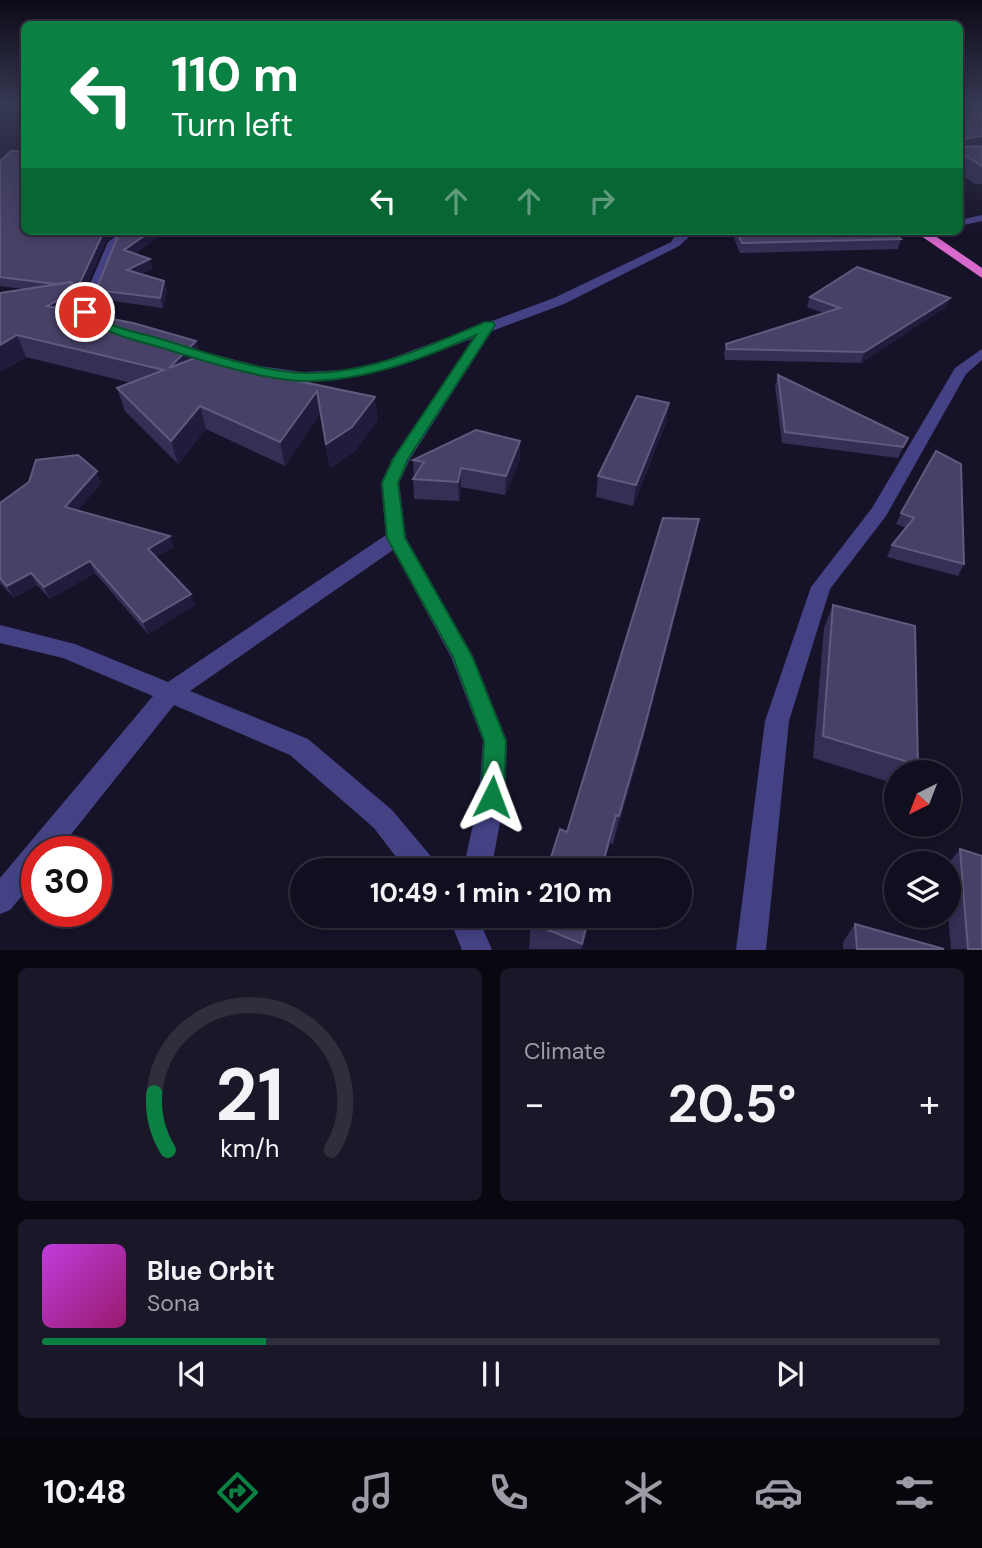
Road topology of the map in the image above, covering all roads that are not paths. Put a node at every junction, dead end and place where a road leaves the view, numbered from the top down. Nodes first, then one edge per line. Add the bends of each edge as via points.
1 (982, 218) edge
2 (963, 222) edge
3 (124, 235) edge
4 (681, 235) edge
5 (928, 235) edge
6 (982, 274) edge
7 (489, 325) junction
8 (114, 329) edge
9 (165, 345) edge
10 (982, 352) edge
11 (396, 538) junction
12 (0, 634) edge
13 (170, 693) junction
14 (53, 836) edge
15 (415, 858) edge
16 (479, 858) edge
17 (21, 875) edge
18 (0, 901) edge
19 (469, 928) edge
20 (477, 950) edge
21 (751, 950) edge

1 - 2 street
3 - 8 street via 114,242 85,312
4 - 7 street via 675,244 586,289
5 - 6 highway
7 - 9 street via 385,366 303,377
7 - 11 street via 390,483
10 - 21 street via 960,371 879,512 821,587 778,721
11 - 13 street
11 - 16 street via 462,656 495,741 492,797
12 - 13 street via 67,650
13 - 14 street
13 - 15 street via 299,747 383,819
17 - 18 street
19 - 20 street

